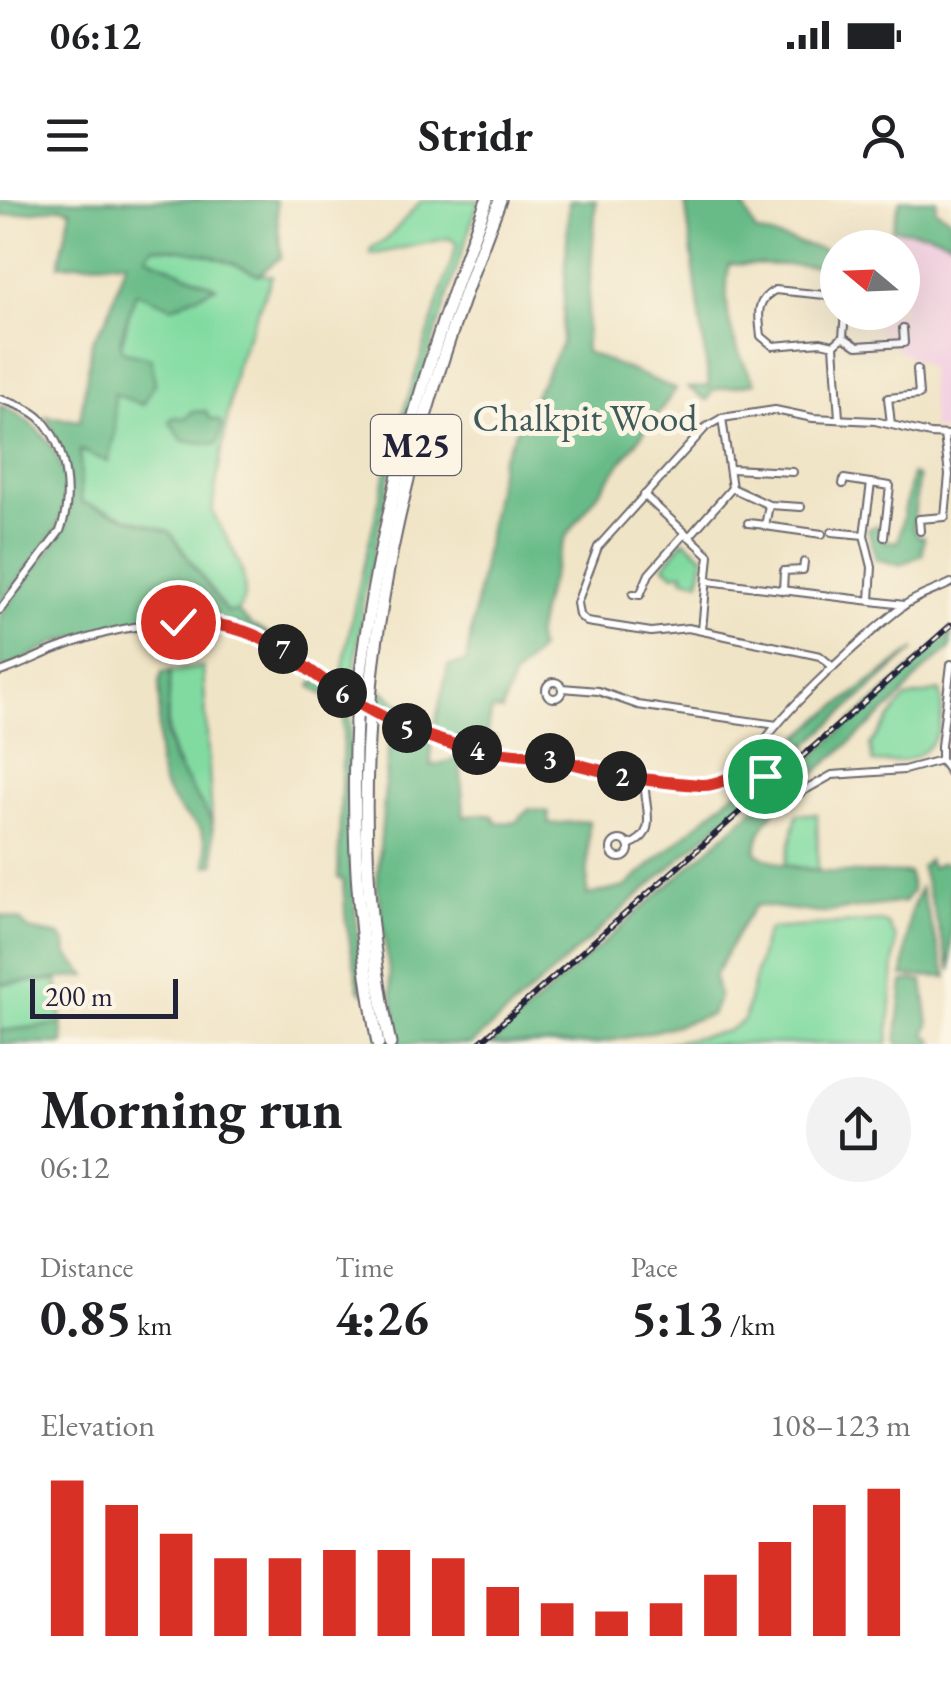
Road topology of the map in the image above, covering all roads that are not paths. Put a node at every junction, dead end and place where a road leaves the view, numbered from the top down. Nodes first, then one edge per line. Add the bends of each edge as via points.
1 (487, 200) edge
2 (500, 200) edge
3 (820, 295) edge
4 (844, 330) edge
5 (903, 330) edge
6 (843, 338) junction
7 (834, 345) junction
8 (916, 368) dead end
9 (0, 398) edge
10 (722, 418) junction
11 (839, 418) junction
12 (891, 424) junction
13 (948, 435) edge
14 (731, 469) junction
15 (793, 472) dead end
16 (872, 483) junction
17 (843, 484) dead end
18 (732, 488) junction
19 (644, 495) junction
20 (768, 505) junction
21 (801, 508) dead end
22 (866, 521) junction
23 (748, 522) dead end
24 (885, 524) junction
25 (766, 525) junction
26 (920, 531) dead end
27 (832, 532) dead end
28 (822, 534) dead end
29 (687, 535) junction
30 (864, 536) junction
31 (884, 537) dead end
32 (804, 562) dead end
33 (708, 581) junction
34 (951, 584) edge
35 (782, 591) junction
36 (634, 594) dead end
37 (870, 600) junction
38 (904, 606) junction
39 (0, 610) edge
40 (702, 630) junction
41 (951, 664) edge
42 (832, 667) junction
43 (0, 672) edge
44 (562, 688) junction
45 (362, 721) junction
46 (777, 726) junction
47 (941, 760) junction
48 (750, 771) junction
49 (951, 774) edge
50 (765, 776) tunnel mouth
51 (645, 779) junction
52 (780, 790) dead end
53 (628, 844) dead end
54 (378, 1044) edge
55 (390, 1044) edge

1 - 45 highway, M25, bridge via 398,468 374,573 359,688
2 - 45 highway, M25, bridge via 404,491
3 - 7 street via 775,290 758,307 761,336 773,346
4 - 6 street
5 - 6 street via 904,343 856,346
6 - 7 street
7 - 11 street
8 - 12 street via 919,395 888,398
9 - 39 street via 43,420 67,486 60,532
10 - 11 street via 769,409
10 - 14 street
10 - 19 street
11 - 12 street
12 - 13 street
13 - 26 street via 945,517 919,519
14 - 15 street
14 - 18 street
16 - 17 street
16 - 22 street
16 - 24 street via 890,486
18 - 20 street
18 - 29 street
19 - 29 street
19 - 40 street via 598,548 579,616 651,632
20 - 21 street
20 - 25 street
22 - 24 street
22 - 30 street
23 - 25 street
24 - 31 street
25 - 28 street
27 - 30 street
29 - 33 street via 709,555
29 - 36 street via 649,574 640,596
30 - 37 street via 872,567
32 - 35 street via 804,570 784,572
33 - 35 street
33 - 40 street
34 - 38 street
35 - 37 street
37 - 38 street
38 - 42 street
40 - 42 street via 820,656
41 - 47 street
42 - 46 street
43 - 51 street via 121,628 225,626 288,652 351,699 434,739
44 - 44 street via 549,684 552,702 559,696
44 - 46 street
45 - 54 highway, M25 via 354,820
45 - 55 highway, M25 via 368,881
46 - 48 street
47 - 49 street
47 - 52 street via 832,775 793,796
48 - 50 street
48 - 51 street via 708,786
51 - 53 street via 648,830

